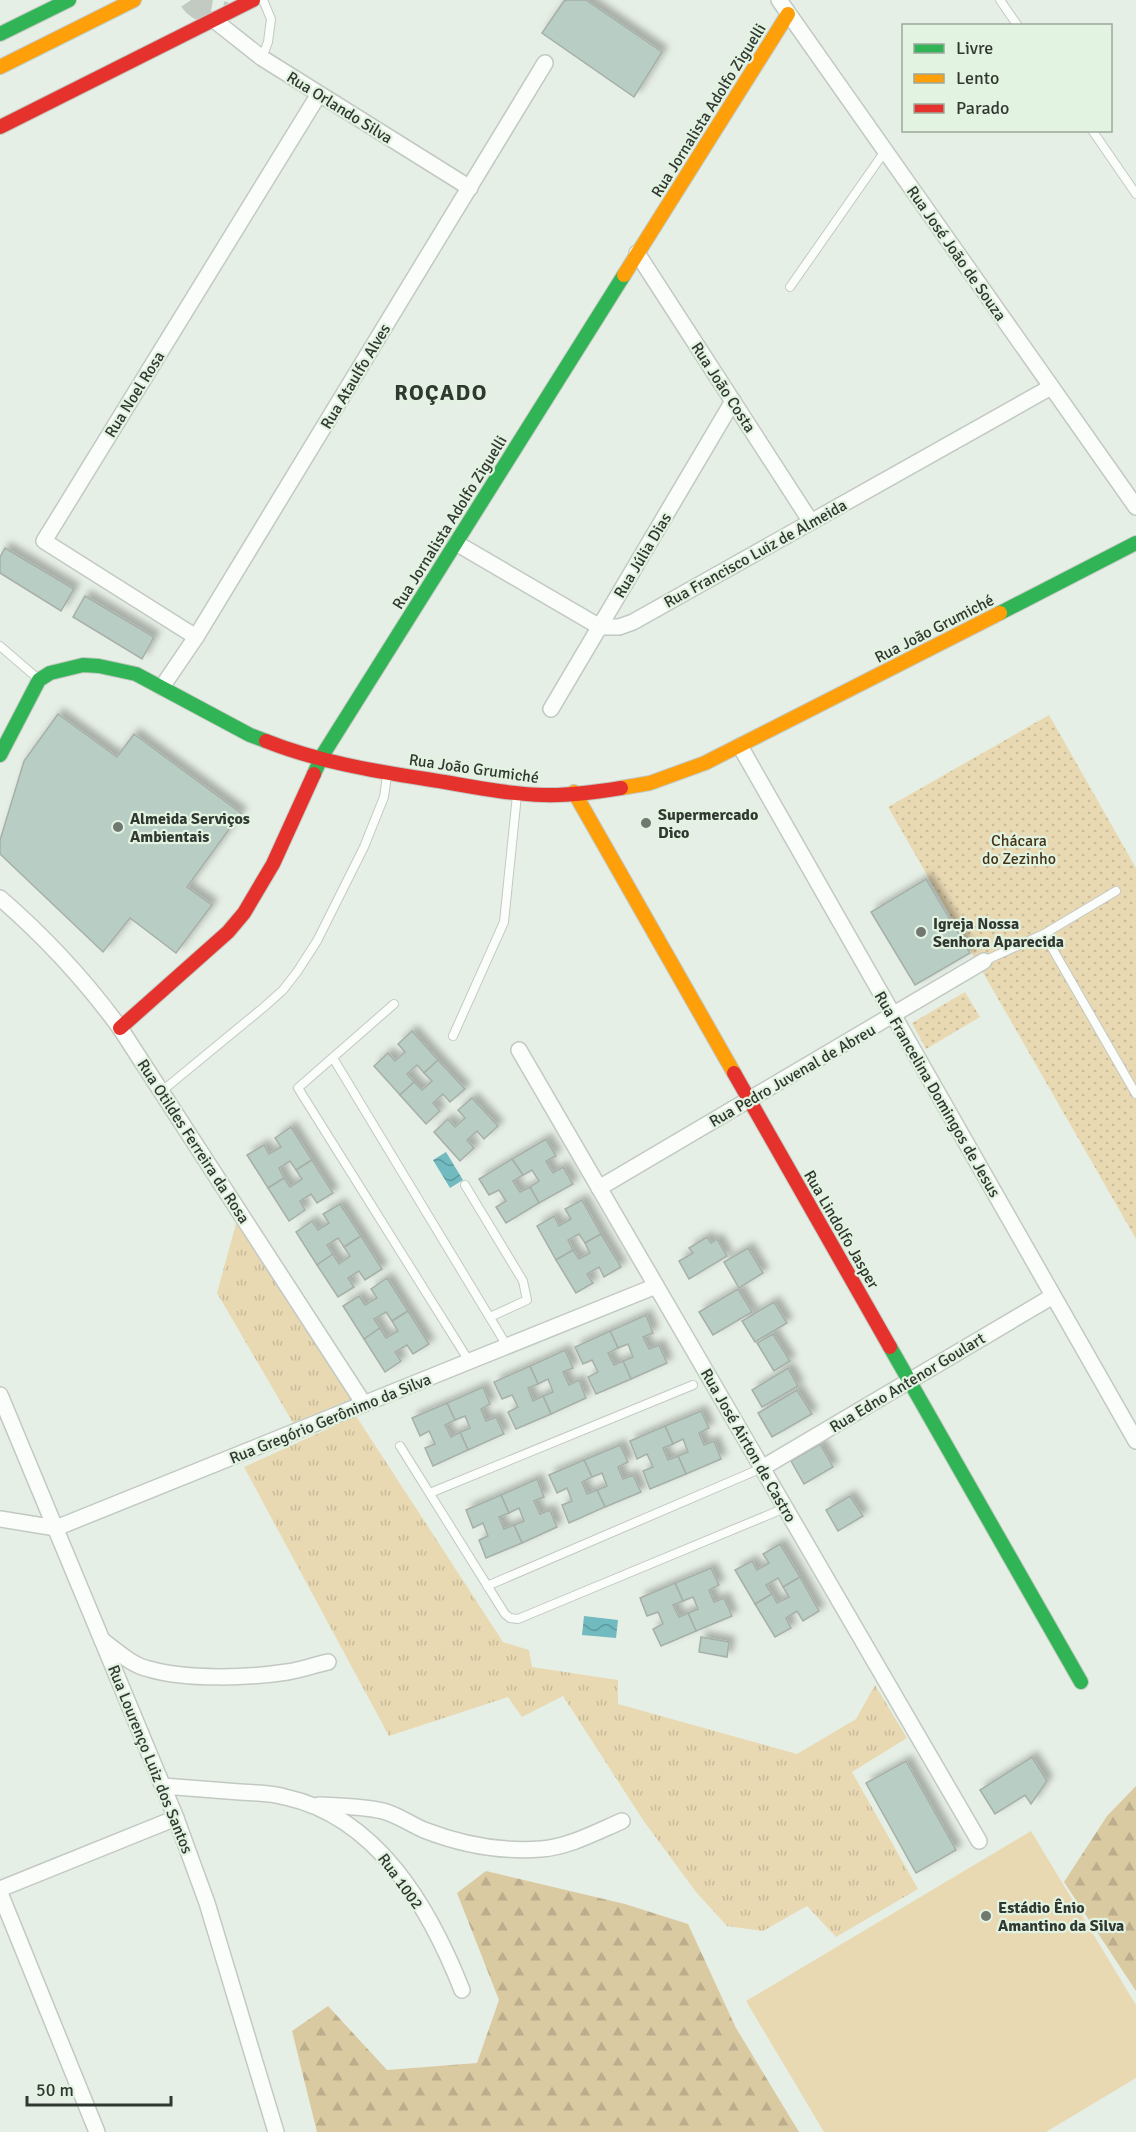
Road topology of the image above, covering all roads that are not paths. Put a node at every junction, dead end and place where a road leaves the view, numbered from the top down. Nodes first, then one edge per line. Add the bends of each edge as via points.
1 (69, 0) edge
2 (134, 0) edge
3 (253, 0) edge
4 (263, 0) edge
5 (778, 0) edge
6 (1000, 0) edge
7 (788, 14) junction
8 (214, 20) junction
9 (1017, 24) edge
10 (0, 34) edge
11 (262, 58) junction
12 (546, 63) dead end
13 (0, 67) edge
14 (319, 94) junction
15 (0, 127) edge
16 (1093, 132) edge
17 (885, 151) junction
18 (470, 188) junction
19 (1136, 194) edge
20 (637, 253) junction
21 (790, 287) dead end
22 (1051, 387) junction
23 (733, 401) junction
24 (1136, 507) edge
25 (811, 522) junction
26 (456, 543) junction
27 (1136, 543) edge
28 (600, 627) junction
29 (196, 637) junction
30 (0, 646) edge
31 (39, 680) junction
32 (162, 687) junction
33 (551, 709) dead end
34 (740, 746) junction
35 (0, 755) edge
36 (322, 756) junction
37 (387, 773) junction
38 (574, 792) junction
39 (517, 793) junction
40 (1116, 891) dead end
41 (0, 898) edge
42 (1044, 934) junction
43 (984, 962) joint
44 (394, 1004) dead end
45 (893, 1015) junction
46 (120, 1028) junction
47 (453, 1036) dead end
48 (519, 1050) dead end
49 (333, 1058) junction
50 (162, 1091) junction
51 (1136, 1094) edge
52 (749, 1100) junction
53 (465, 1185) dead end
54 (599, 1188) junction
55 (656, 1286) junction
56 (1053, 1296) junction
57 (490, 1317) junction
58 (507, 1346) junction
59 (470, 1361) junction
60 (909, 1381) junction
61 (693, 1385) dead end
62 (0, 1395) edge
63 (364, 1404) junction
64 (1136, 1441) edge
65 (400, 1446) dead end
66 (762, 1468) junction
67 (430, 1493) junction
68 (785, 1508) junction
69 (0, 1519) edge
70 (56, 1528) junction
71 (487, 1586) junction
72 (102, 1640) junction
73 (328, 1662) dead end
74 (1081, 1682) dead end
75 (163, 1786) junction
76 (313, 1805) junction
77 (176, 1818) junction
78 (622, 1821) dead end
79 (979, 1841) dead end
80 (0, 1891) edge
81 (462, 1990) dead end
82 (97, 2132) edge
83 (276, 2132) edge

1 - 10 main road
2 - 13 main road
3 - 8 main road
4 - 11 lane via 271,19
5 - 7 street, Rua José João de Souza
6 - 9 lane
7 - 17 street, Rua José João de Souza
7 - 20 main road, Rua Jornalista Adolfo Ziguelli
8 - 11 street, Rua Orlando Silva
8 - 15 main road
11 - 14 street, Rua Orlando Silva
12 - 18 street, Rua Ataulfo Alves
14 - 18 street, Rua Orlando Silva
14 - 29 street, Rua Noel Rosa via 44,541
16 - 19 lane
17 - 21 lane
17 - 22 street, Rua José João de Souza
18 - 29 street, Rua Ataulfo Alves
20 - 23 street, Rua João Costa
20 - 26 main road, Rua Jornalista Adolfo Ziguelli
22 - 24 street, Rua José João de Souza
22 - 25 street, Rua Francisco Luiz de Almeida
23 - 25 street, Rua João Costa
23 - 28 street, Rua Júlia Dias
25 - 28 street, Rua Francisco Luiz de Almeida via 633,622
26 - 28 street
26 - 36 main road, Rua Jornalista Adolfo Ziguelli
27 - 34 main road, Rua João Grumiché
28 - 33 street, Rua Júlia Dias
29 - 32 street, Rua Ataulfo Alves
30 - 31 lane
31 - 32 main road, Rua João Grumiché via 50,672 83,665 136,674
31 - 35 main road
32 - 36 main road, Rua João Grumiché via 250,735 288,750
34 - 38 main road, Rua João Grumiché via 650,783
34 - 45 street, Rua Francelina Domingos de Jesus
36 - 37 main road, Rua João Grumiché
36 - 46 main road, Rua Jornalista Adolfo Ziguelli via 273,864 244,912 228,932
37 - 39 main road, Rua João Grumiché
37 - 50 lane via 384,797 364,847 297,972 264,1007
38 - 39 main road, Rua João Grumiché
38 - 52 main road, Rua Lindolfo Jasper
39 - 47 lane via 504,922
40 - 42 lane
41 - 46 street, Rua Otildes Ferreira da Rosa via 67,962
42 - 43 lane
42 - 51 lane
43 - 45 street, Rua Pedro Juvenal de Abreu
44 - 49 lane
45 - 52 street, Rua Pedro Juvenal de Abreu
45 - 56 street, Rua Francelina Domingos de Jesus
46 - 50 street, Rua Otildes Ferreira da Rosa
48 - 54 street, Rua José Airton de Castro
49 - 57 lane
49 - 59 lane via 298,1088
50 - 63 street, Rua Otildes Ferreira da Rosa
52 - 54 street, Rua Pedro Juvenal de Abreu
52 - 60 main road, Rua Lindolfo Jasper
53 - 57 lane via 523,1281 527,1299
54 - 55 street, Rua José Airton de Castro
55 - 58 street, Rua Gregório Gerônimo da Silva
55 - 66 street, Rua José Airton de Castro
56 - 60 street, Rua Edno Antenor Goulart
56 - 64 street, Rua Francelina Domingos de Jesus
57 - 58 lane
58 - 59 street, Rua Gregório Gerônimo da Silva
59 - 63 street, Rua Gregório Gerônimo da Silva
60 - 66 street, Rua Edno Antenor Goulart
60 - 74 main road, Rua Lindolfo Jasper
61 - 67 lane
62 - 70 street, Rua Lourenço Luiz dos Santos
63 - 70 street, Rua Gregório Gerônimo da Silva
65 - 67 lane
66 - 68 street, Rua José Airton de Castro
66 - 71 lane
67 - 71 lane
68 - 71 lane via 518,1618 505,1614
68 - 79 street, Rua José Airton de Castro
69 - 70 street
70 - 72 street, Rua Lourenço Luiz dos Santos
72 - 73 street via 135,1664 176,1674 260,1675
72 - 75 street, Rua Lourenço Luiz dos Santos
75 - 76 street, Rua 1002 via 284,1796
75 - 77 street, Rua Lourenço Luiz dos Santos
76 - 78 street via 384,1811 453,1840 507,1848 542,1849 573,1842
76 - 81 street, Rua 1002 via 349,1824 388,1859 439,1938
77 - 80 street
77 - 83 street, Rua Lourenço Luiz dos Santos via 210,1912
80 - 82 street

